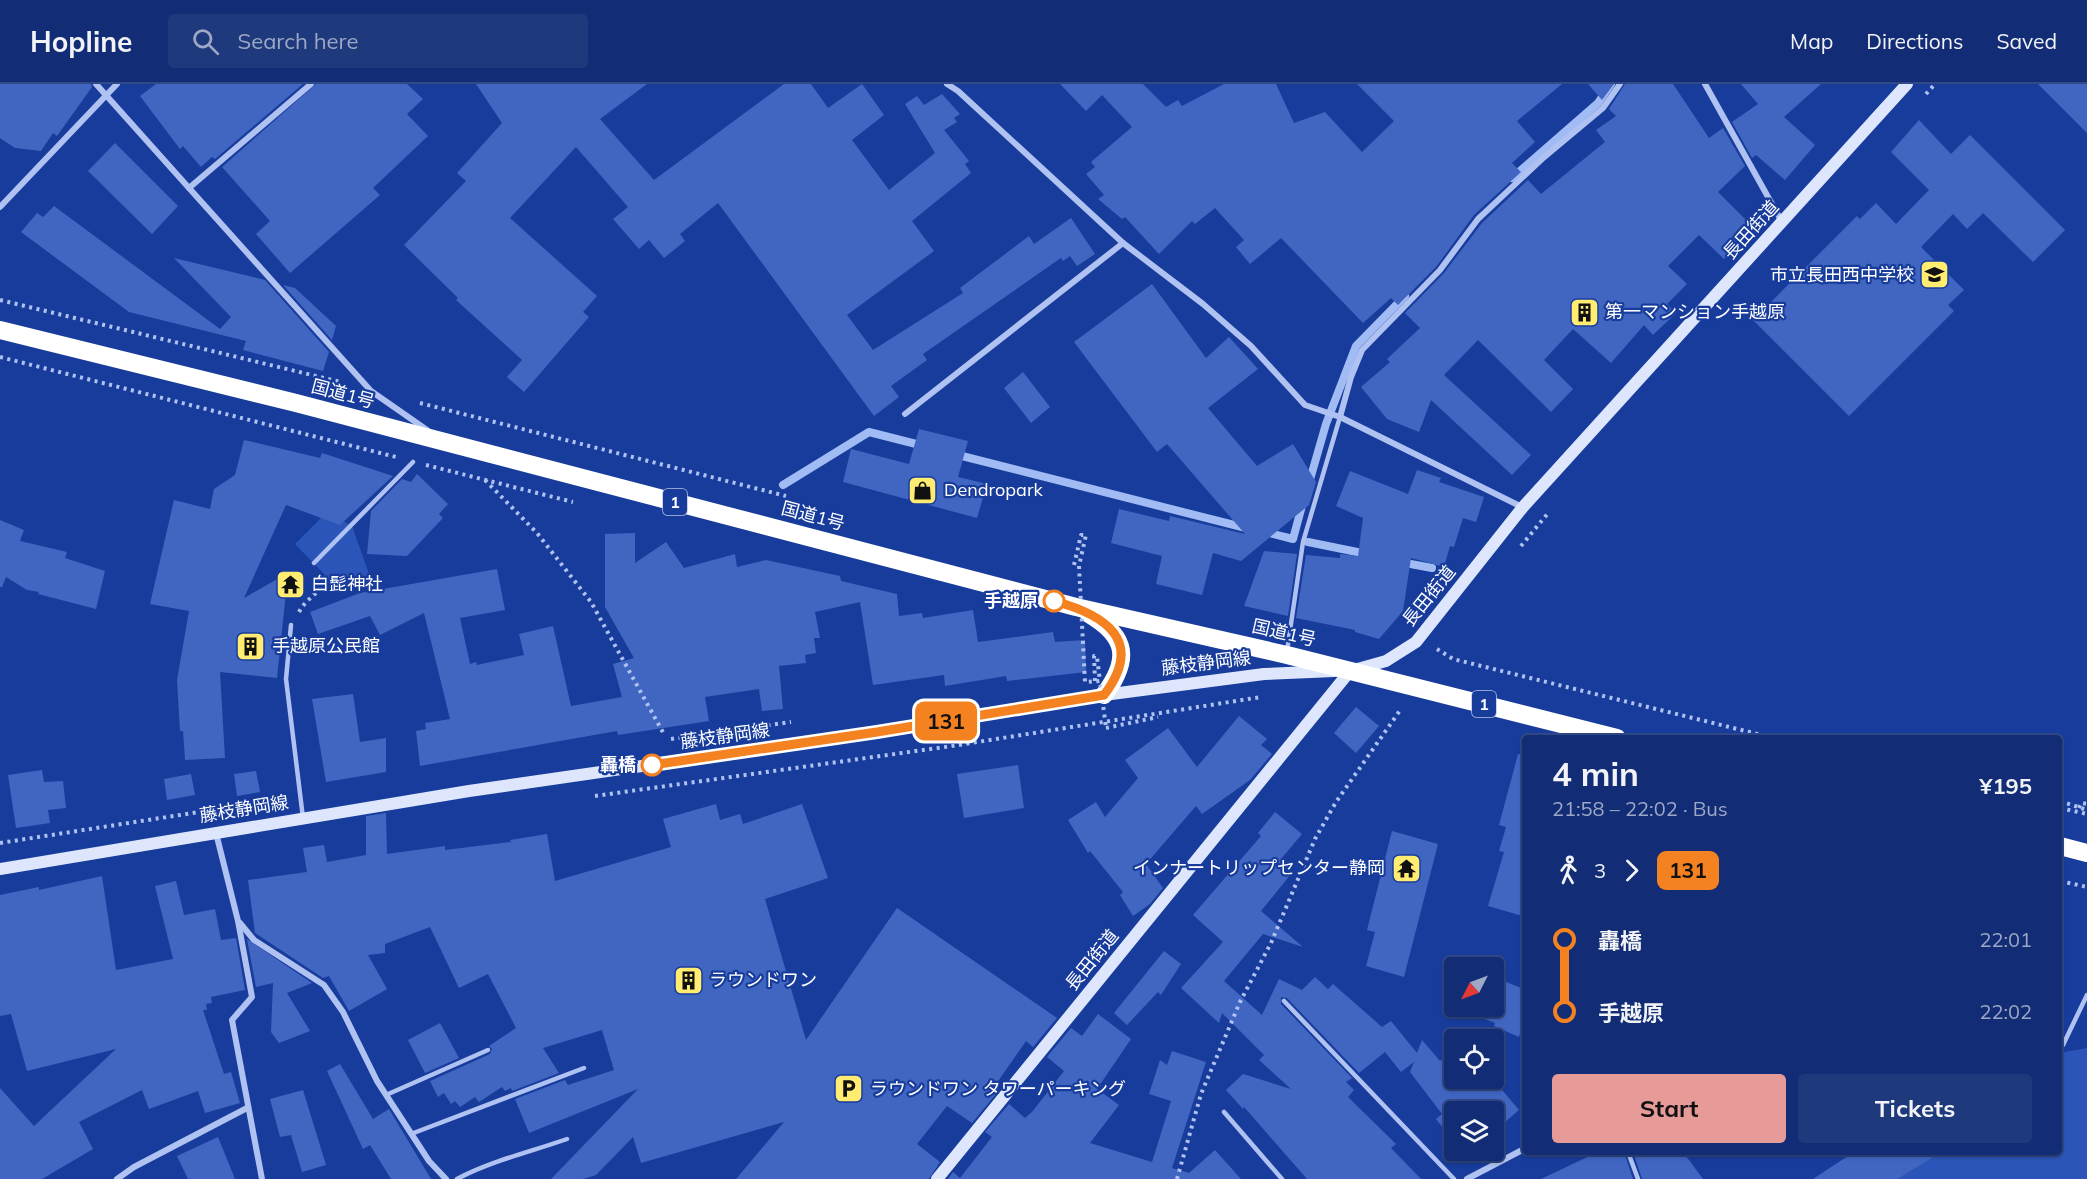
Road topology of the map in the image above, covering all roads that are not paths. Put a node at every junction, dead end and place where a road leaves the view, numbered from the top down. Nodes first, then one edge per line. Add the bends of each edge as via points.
1 (96, 84) edge
2 (117, 84) edge
3 (311, 84) edge
4 (947, 84) edge
5 (1620, 84) edge
6 (1705, 84) edge
7 (1907, 84) edge
8 (106, 93) junction
9 (189, 188) junction
10 (0, 207) edge
11 (1782, 223) junction
12 (1123, 243) junction
13 (0, 330) edge
14 (905, 414) dead end
15 (1340, 417) junction
16 (444, 443) junction
17 (413, 462) road end
18 (1523, 507) junction
19 (314, 563) dead end
20 (1077, 607) junction
21 (291, 625) road end
22 (1287, 655) junction
23 (1350, 671) junction
24 (1100, 686) junction
25 (1605, 735) edge
26 (303, 818) junction
27 (216, 832) junction
28 (2062, 847) edge
29 (2087, 853) edge
30 (0, 869) edge
31 (238, 921) junction
32 (2087, 995) edge
33 (1284, 1000) dead end
34 (2063, 1045) dead end
35 (488, 1050) dead end
36 (584, 1068) dead end
37 (386, 1095) junction
38 (248, 1108) junction
39 (1224, 1112) dead end
40 (411, 1134) junction
41 (567, 1139) dead end
42 (1522, 1150) edge
43 (1629, 1155) edge
44 (117, 1179) edge
45 (262, 1179) edge
46 (446, 1179) edge
47 (457, 1179) edge
48 (937, 1179) edge
49 (1282, 1179) edge
50 (1455, 1179) edge
51 (1467, 1179) edge
52 (1638, 1179) edge

1 - 8 street
2 - 8 street
3 - 9 street
4 - 12 street
5 - 15 street via 1603,108 1478,219 1440,270 1362,350
6 - 11 street
7 - 11 main road, 長田街道
8 - 9 street
8 - 10 street
9 - 16 street via 371,391
11 - 18 main road, 長田街道
12 - 14 street
12 - 15 street via 1251,346 1305,405
13 - 16 highway, 国道1号 / 1
15 - 18 street
15 - 22 lane via 1303,542
16 - 20 highway, 国道1号 / 1
17 - 19 lane
18 - 23 main road, 長田街道 via 1416,642 1386,661
20 - 22 highway, 国道1号 / 1
20 - 24 highway via 1113,631 1121,647 1119,675
21 - 26 lane via 286,679
22 - 23 highway, 国道1号 / 1
23 - 24 main road, 藤枝静岡線
23 - 25 highway, 国道1号 / 1
23 - 48 main road, 長田街道
24 - 26 main road, 藤枝静岡線 via 877,732
26 - 27 main road, 藤枝静岡線
27 - 30 main road, 藤枝静岡線
27 - 31 street
28 - 29 highway
31 - 37 street via 254,940 324,985
31 - 38 street via 252,997 232,1020
32 - 34 lane
33 - 50 lane
35 - 37 lane
36 - 40 lane
37 - 40 street
38 - 44 street
38 - 45 street
39 - 49 lane
40 - 46 street
41 - 47 lane via 482,1166
42 - 51 street
43 - 52 lane

